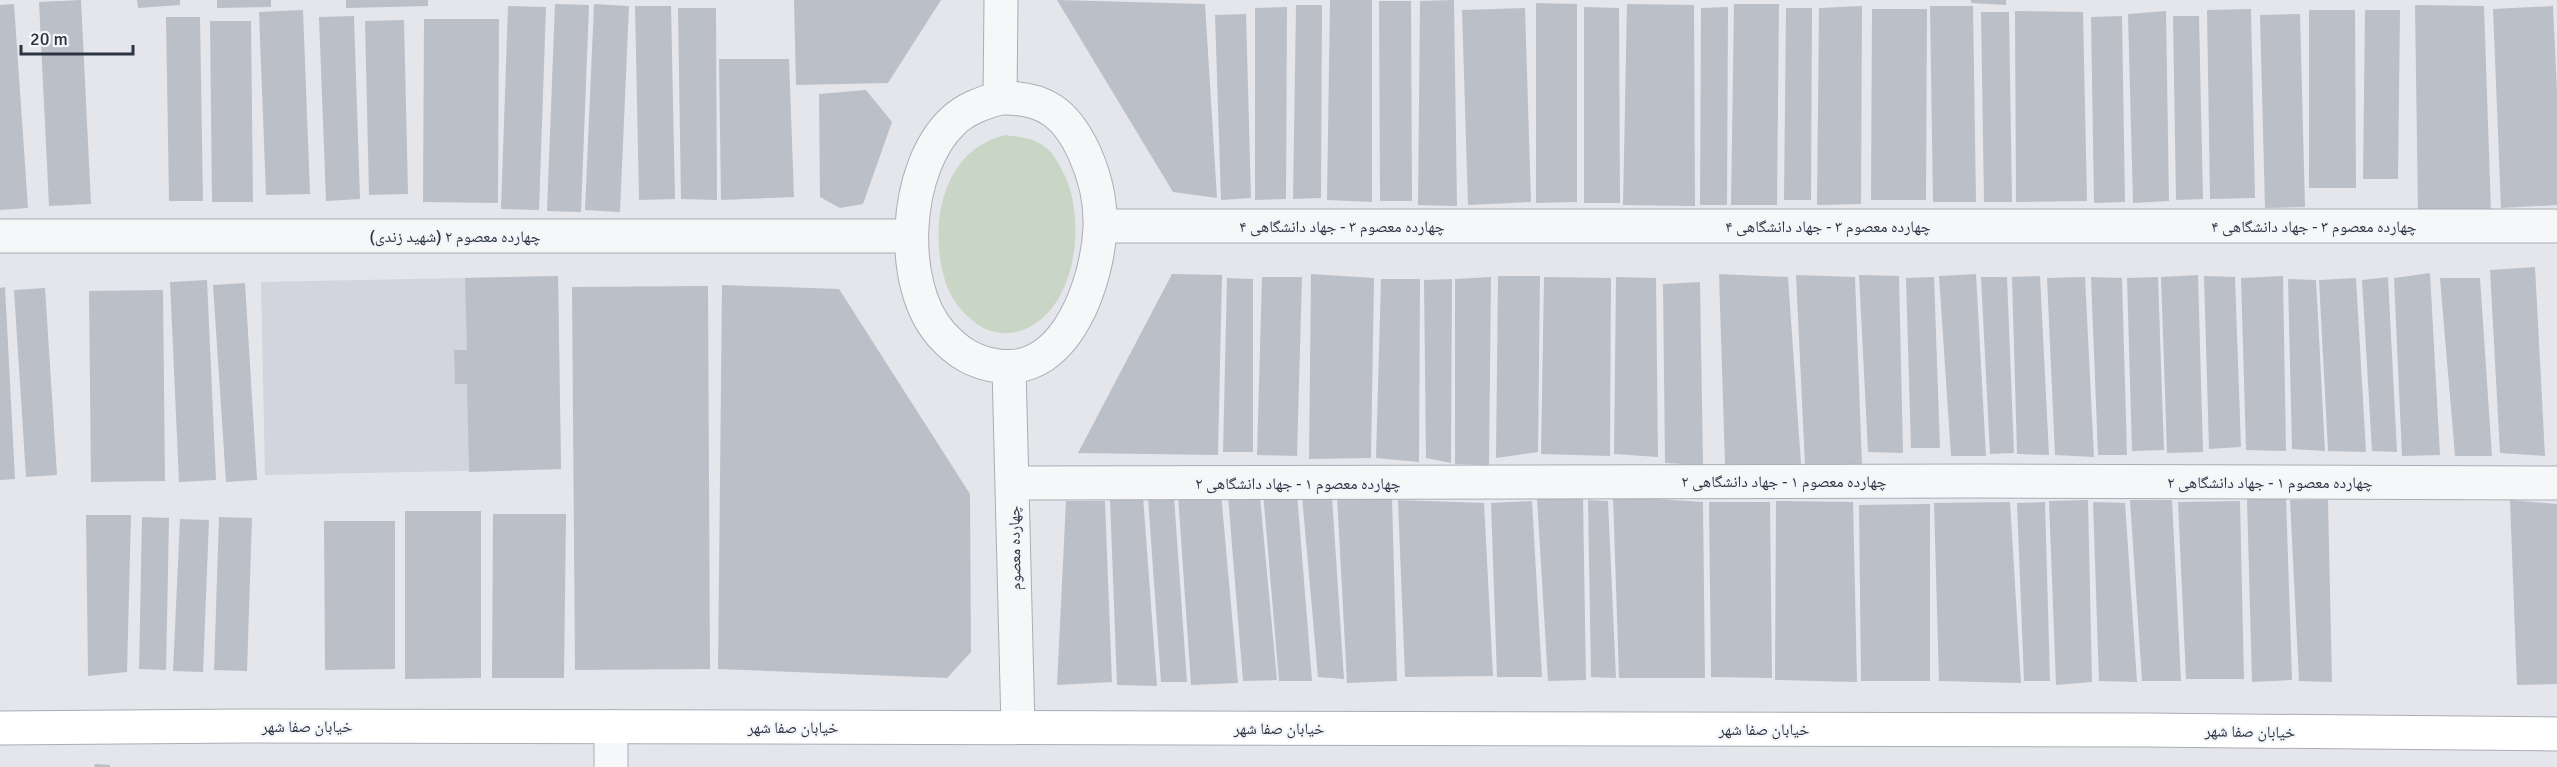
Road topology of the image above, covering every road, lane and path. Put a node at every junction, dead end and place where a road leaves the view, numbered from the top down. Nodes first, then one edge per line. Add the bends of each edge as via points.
1 (1001, 0) edge
2 (1000, 98) junction
3 (2557, 225) edge
4 (1100, 226) junction
5 (0, 236) edge
6 (911, 236) junction
7 (1009, 368) junction
8 (1012, 483) junction
9 (2557, 483) edge
10 (36, 727) junction
11 (611, 727) junction
12 (0, 728) edge
13 (1018, 728) junction
14 (2557, 734) edge
15 (0, 736) edge
16 (611, 767) edge

1 - 2 street
2 - 4 street via 1047,106 1076,133 1092,169
2 - 6 street via 967,111 938,140 921,178
3 - 4 street, چهارده معصوم ۳ - جهاد دانشگاهی ۴
4 - 7 street via 1089,286 1063,338 1047,352
5 - 6 street, چهارده معصوم ۲ (شهید زندی)
6 - 7 street via 914,277 935,327 974,361
7 - 8 street, چهارده معصوم
8 - 9 street, چهارده معصوم ۱ - جهاد دانشگاهی ۲
8 - 13 street, چهارده معصوم
10 - 11 main road, خیابان صفا شهر
10 - 12 main road, خیابان صفا شهر
10 - 15 main road
11 - 13 main road, خیابان صفا شهر
11 - 16 street
13 - 14 main road, خیابان صفا شهر

